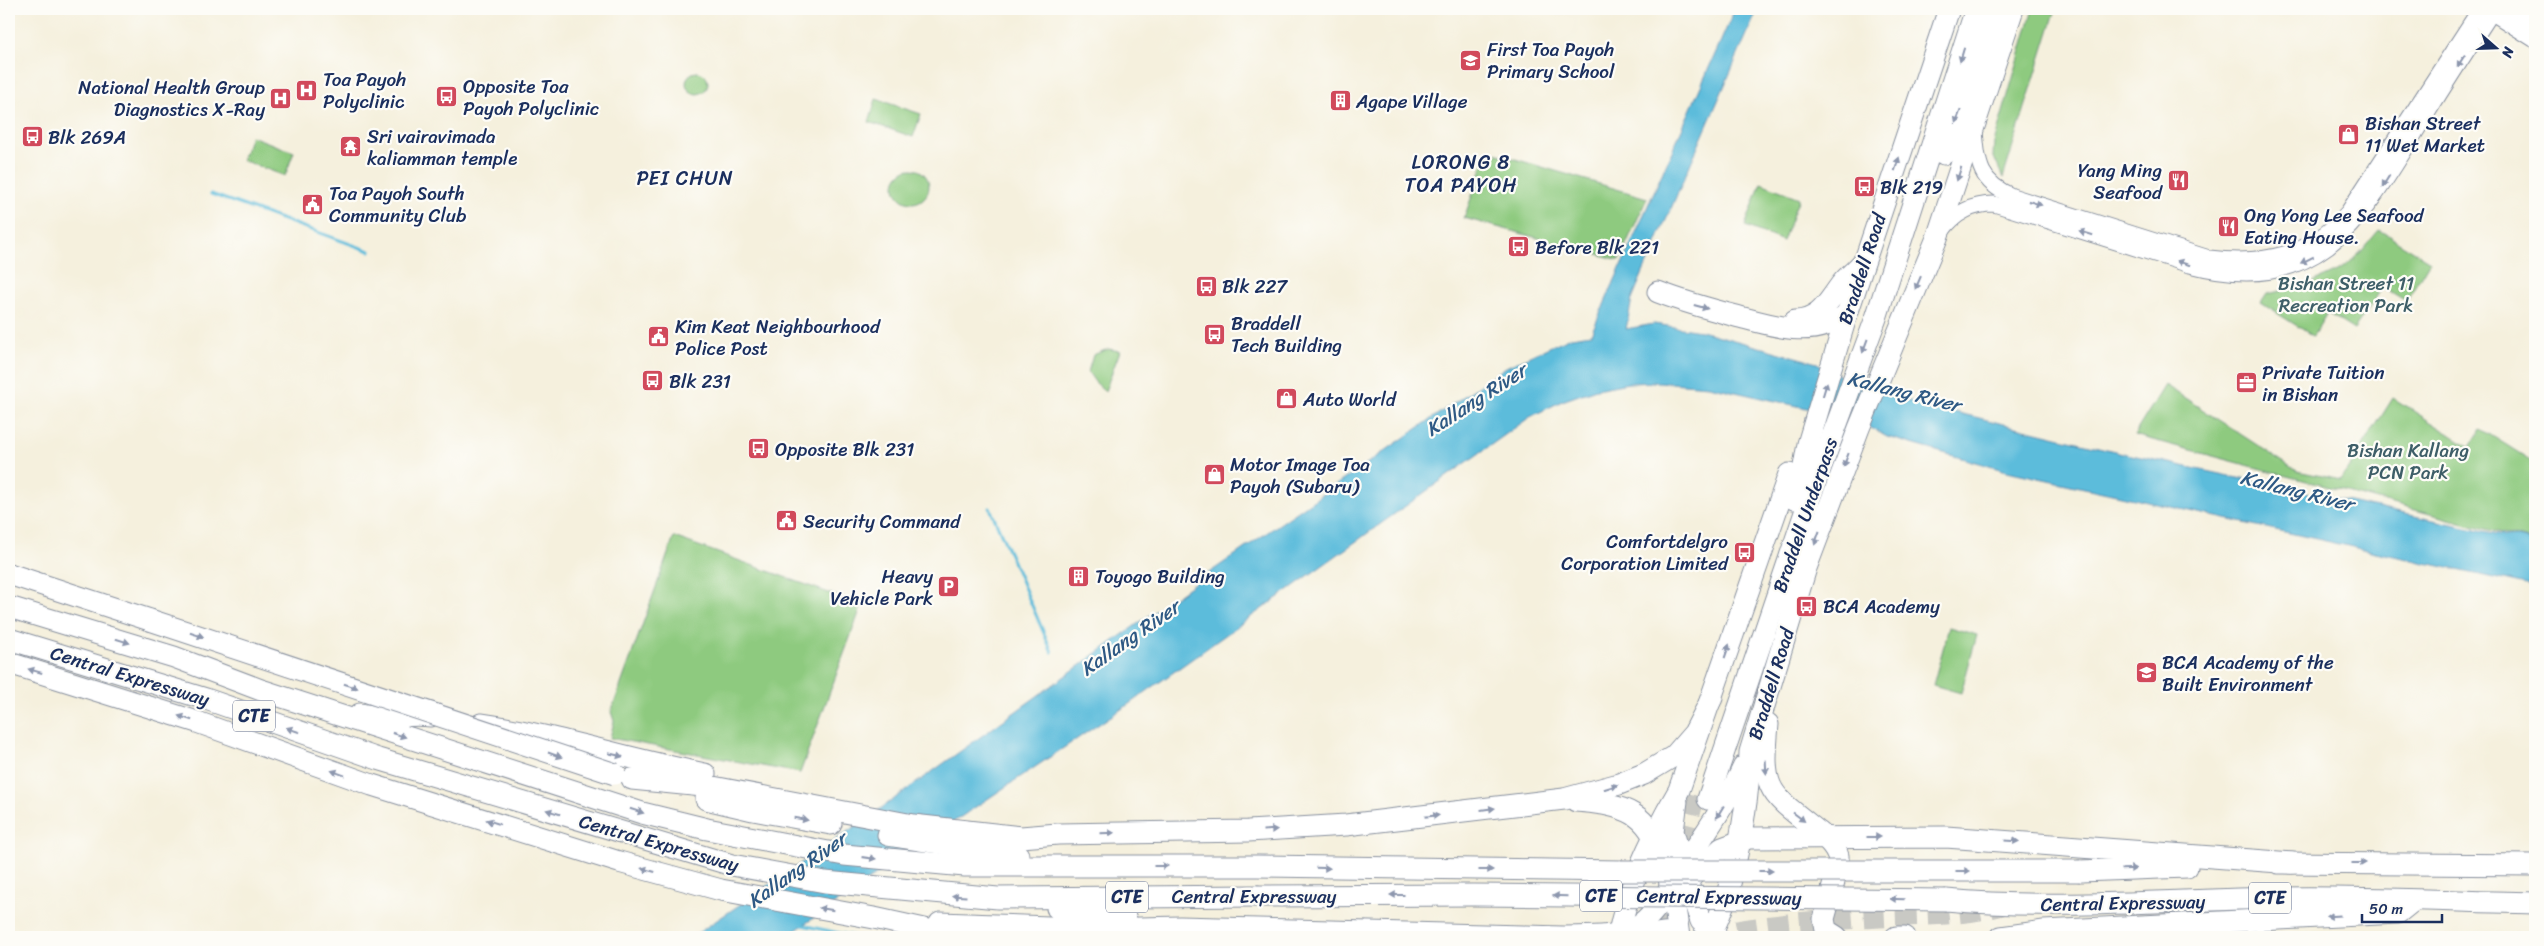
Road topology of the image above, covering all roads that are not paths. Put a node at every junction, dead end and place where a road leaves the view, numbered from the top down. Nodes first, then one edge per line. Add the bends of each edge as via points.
1 (1949, 9) edge
2 (1976, 9) edge
3 (1996, 9) edge
4 (2013, 9) edge
5 (2510, 9) edge
6 (2488, 10) edge
7 (2535, 25) edge
8 (2535, 40) edge
9 (1993, 43) junction
10 (1975, 128) junction
11 (1938, 238) junction
12 (1865, 260) junction
13 (1658, 292) dead end
14 (1847, 314) junction
15 (1745, 318) junction
16 (1876, 318) junction
17 (1808, 444) junction
18 (9, 574) edge
19 (9, 607) edge
20 (9, 639) edge
21 (9, 663) edge
22 (1771, 684) junction
23 (261, 690) junction
24 (1712, 698) junction
25 (1750, 752) junction
26 (1694, 795) junction
27 (756, 796) junction
28 (1564, 799) junction
29 (1653, 835) junction
30 (1825, 837) junction
31 (1739, 840) junction
32 (962, 857) junction
33 (2292, 863) junction
34 (2535, 865) edge
35 (1678, 883) junction
36 (998, 898) junction
37 (2413, 901) junction
38 (2535, 903) edge
39 (874, 918) junction
40 (1180, 928) junction
41 (1618, 935) edge
42 (1712, 936) edge
43 (961, 937) edge
44 (1562, 937) edge
45 (1650, 937) edge
46 (1679, 937) edge
47 (1837, 937) edge
48 (1896, 937) edge
49 (1905, 937) edge
50 (2001, 937) edge

12 -> 1 highway, Braddell Road
2 -> 16 highway, Braddell Road
3 - 9 highway
4 - 9 highway
5 - 7 street
6 - 8 street
10 -> 6 street via 1981,170 1990,184 2000,191 2209,258 2237,262 2273,258 2294,251 2327,232 2348,212
6 -> 11 street via 2370,206 2339,240 2302,263 2263,273 2223,273 2190,266 1994,204 1977,205 1959,214
9 - 10 highway, Braddell Road via 1987,89
9 -> 16 highway via 1907,252
10 -> 11 highway, Braddell Road
11 -> 22 highway, Braddell Road via 1859,428 1804,576
12 - 14 highway, Braddell Road
12 - 15 highway via 1842,283 1819,314 1800,321
13 -> 15 highway
14 - 15 highway via 1824,327 1801,330
17 -> 14 highway, Braddell Road
16 -> 26 highway, Braddell Underpass
24 -> 17 highway via 1792,466
17 - 26 highway, Braddell Underpass via 1803,472
18 -> 27 highway, bridge via 623,777
19 -> 23 highway, Central Expressway / CTE via 174,657
36 -> 20 highway, Central Expressway / CTE via 825,882 732,865 378,759 206,699
39 -> 21 highway via 722,890 619,862 372,785 197,722
22 - 25 highway, Braddell Road
22 -> 30 highway via 1766,777 1780,800
23 -> 27 highway via 280,689 370,717 415,714 526,730 648,762
23 -> 32 highway, Central Expressway / CTE via 642,813 844,855
24 - 26 highway
28 -> 24 highway via 1619,784 1658,767 1687,742
25 - 31 highway, Braddell Road
25 -> 35 highway via 1730,795
26 - 29 highway
26 - 35 highway via 1673,831
27 -> 28 highway via 916,814 988,829 1058,834 1248,831 1346,825
27 -> 32 highway
28 - 29 highway via 1608,805 1633,814
29 - 35 highway
29 - 41 highway via 1633,884
30 - 31 highway
30 -> 33 highway via 1955,838
30 - 47 highway via 1838,857 1824,919 1826,930
31 - 35 highway via 1709,858
31 - 42 highway, Braddell Road via 1729,885
32 -> 33 highway, Central Expressway / CTE, bridge via 1095,866 1561,871 2080,871
33 -> 34 highway, Central Expressway / CTE
35 - 41 highway via 1641,923
35 - 42 highway
35 - 45 highway
35 - 46 highway
37 -> 36 highway, Central Expressway / CTE, bridge via 2278,898 2128,905 2003,905 1946,900 1474,895
36 - 40 highway
37 - 38 highway, Central Expressway / CTE
37 -> 50 highway via 2398,912 2044,931
39 - 40 highway via 1102,930
39 - 43 highway
40 - 44 highway
41 - 44 highway
45 - 46 highway via 1663,932
48 - 49 highway

